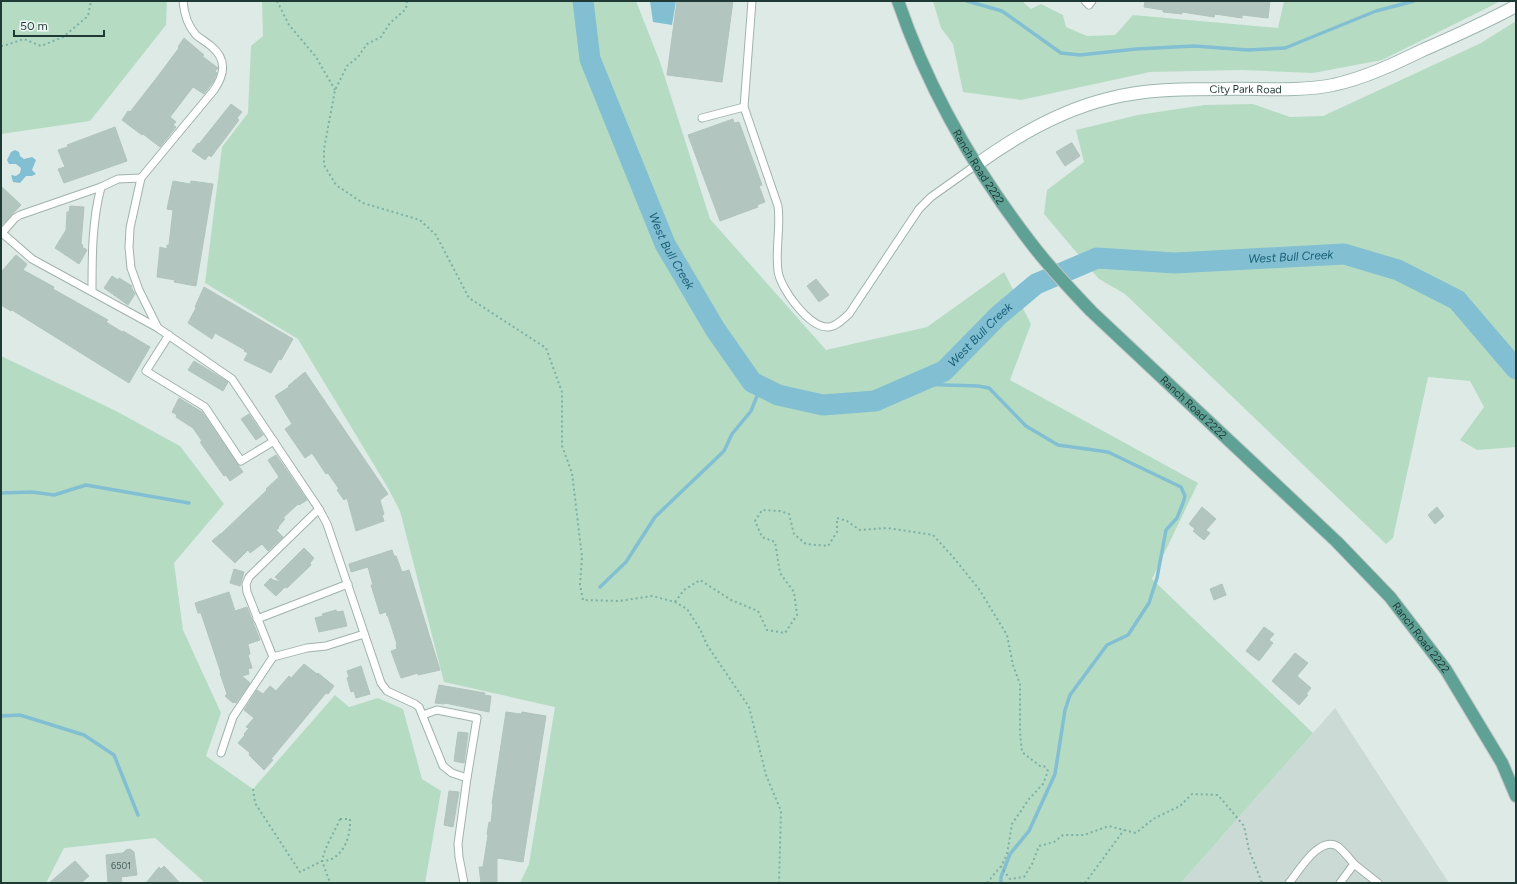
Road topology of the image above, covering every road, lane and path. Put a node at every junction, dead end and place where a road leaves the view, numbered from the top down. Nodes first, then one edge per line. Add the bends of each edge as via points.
1 (91, 1) edge
2 (183, 1) edge
3 (277, 1) edge
4 (406, 1) edge
5 (752, 1) edge
6 (898, 1) edge
7 (1085, 1) edge
8 (1092, 1) edge
9 (1516, 6) edge
10 (1, 46) edge
11 (335, 90) junction
12 (744, 107) junction
13 (702, 118) dead end
14 (976, 165) junction
15 (141, 178) junction
16 (100, 187) junction
17 (1, 233) edge
18 (92, 291) junction
19 (158, 328) junction
20 (169, 335) junction
21 (274, 441) junction
22 (319, 509) junction
23 (348, 584) junction
24 (675, 602) junction
25 (257, 619) junction
26 (364, 634) junction
27 (273, 657) junction
28 (423, 715) junction
29 (221, 753) dead end
30 (467, 778) junction
31 (253, 789) dead end
32 (1516, 796) edge
33 (1124, 830) junction
34 (322, 861) junction
35 (1354, 864) junction
36 (1000, 867) junction
37 (331, 883) edge
38 (464, 883) edge
39 (779, 883) edge
40 (987, 883) edge
41 (1084, 883) edge
42 (1262, 883) edge
43 (1289, 883) edge
44 (1340, 883) edge
45 (1378, 883) edge

1 - 10 path via 88,16 63,36 41,46 24,39
2 - 15 lane via 191,28 221,57 221,77 214,90
3 - 11 path via 288,25 316,57
4 - 11 path via 406,9 390,23 381,37 367,44 358,57 347,66
5 - 12 lane
6 - 14 main road, Ranch Road 2222 via 926,72 950,121
7 - 8 lane via 1089,5
9 - 14 street, City Park Road via 1382,69 1332,85 1308,88 1154,91 1084,106 1043,123
11 - 24 path via 324,149 324,165 336,185 363,203 420,220 436,235 469,298 546,348 562,392 562,446 572,473 582,557 580,585 583,600 619,601 652,596
12 - 13 lane
12 - 14 lane via 778,206 780,220 777,260 782,287 804,315 820,325 829,327 839,323 849,314 919,209 930,197
14 - 32 main road, Ranch Road 2222 via 1043,258 1091,311 1337,542 1390,597 1446,670 1502,763
15 - 16 lane via 118,179
15 - 19 lane via 131,217 128,247 131,268 139,290
16 - 17 lane via 20,215
16 - 18 lane via 92,245
17 - 18 lane via 32,259
18 - 19 lane
19 - 20 lane
20 - 21 lane via 232,379
20 - 21 lane via 146,371 205,408 241,461
21 - 22 lane
22 - 23 lane via 327,524
22 - 25 lane via 247,580 247,592
23 - 25 lane
23 - 26 lane
24 - 36 path via 684,590 700,580 731,600 758,611 767,630 785,633 797,614 794,592 780,572 774,542 762,537 755,521 762,510 789,514 794,534 806,544 828,546 837,532 838,518 860,530 887,528 933,535 979,589 1007,635 1020,684 1022,752 1048,771 1044,784 1029,799 1012,824 1007,854
24 - 39 path via 687,609 707,645 749,707 766,775 782,811
25 - 27 lane
26 - 27 lane via 326,646
26 - 28 lane via 383,688 415,704
27 - 29 lane via 233,716
28 - 30 lane via 443,766 452,773
28 - 30 lane via 437,710 477,718
30 - 38 lane via 458,844
31 - 34 path via 254,803 300,872
33 - 36 path via 1109,826 1084,835 1063,836 1054,842 1039,846 1024,877 1010,879
33 - 41 path
33 - 42 path via 1136,834 1153,819 1180,806 1192,794 1218,795 1244,826 1249,850
34 - 34 path via 324,849 340,819 350,819 351,830 346,843 330,861
34 - 37 path
35 - 43 lane via 1338,847 1332,844 1325,845 1312,853
35 - 44 lane
35 - 45 lane
36 - 40 path

